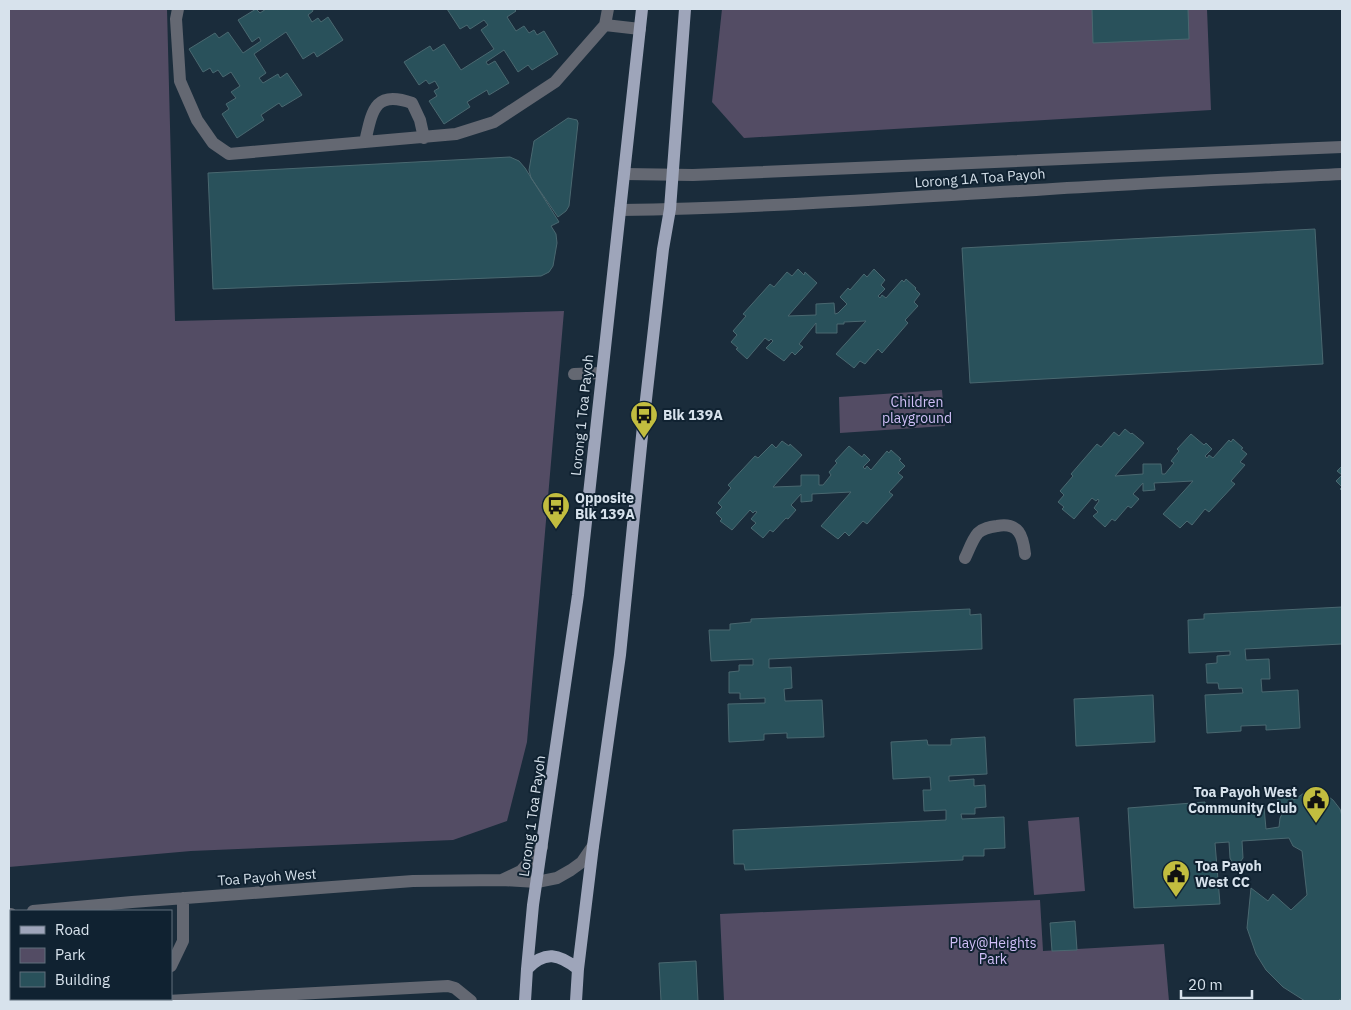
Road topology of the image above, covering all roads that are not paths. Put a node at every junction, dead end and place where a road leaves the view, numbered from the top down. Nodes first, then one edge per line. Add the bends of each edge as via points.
1 (178, 9) edge
2 (608, 9) edge
3 (642, 9) edge
4 (685, 9) edge
5 (605, 25) junction
6 (640, 29) junction
7 (424, 138) junction
8 (365, 142) junction
9 (1342, 146) edge
10 (624, 174) junction
11 (1342, 174) edge
12 (672, 175) junction
13 (670, 209) junction
14 (620, 210) junction
15 (601, 373) junction
16 (574, 374) dead end
17 (1026, 554) dead end
18 (965, 558) dead end
19 (593, 846) junction
20 (542, 847) junction
21 (502, 880) junction
22 (537, 882) junction
23 (182, 898) junction
24 (44, 910) edge
25 (172, 964) edge
26 (526, 969) junction
27 (578, 969) junction
28 (64, 1000) edge
29 (44, 1001) edge
30 (167, 1001) edge
31 (471, 1001) edge
32 (525, 1001) edge
33 (576, 1001) edge

1 - 8 street via 180,81 197,120 214,144 229,154
2 - 5 street
3 - 6 main road, Lorong 1 Toa Payoh
4 - 12 main road
5 - 6 street
5 - 7 street via 555,82 494,122 456,134
6 - 10 main road, Lorong 1 Toa Payoh
7 - 8 street
7 - 8 street via 412,102 398,97 378,103 370,118
9 - 12 street, Lorong 1A Toa Payoh
10 - 12 street, Lorong 1A Toa Payoh
10 - 14 main road, Lorong 1 Toa Payoh
11 - 13 street, Lorong 1A Toa Payoh
12 - 13 main road
13 - 14 street, Lorong 1A Toa Payoh
13 - 19 main road via 643,426 620,655
14 - 15 main road, Lorong 1 Toa Payoh
15 - 16 street
15 - 20 main road, Lorong 1 Toa Payoh via 578,595
17 - 18 street via 1018,530 1005,525 986,528 979,533
19 - 22 street, Toa Payoh West via 582,862 571,870 557,878
19 - 27 main road
20 - 21 street, Toa Payoh West via 521,871
20 - 22 main road, Lorong 1 Toa Payoh
21 - 22 street, Toa Payoh West
21 - 23 street, Toa Payoh West via 413,881
22 - 26 main road, Lorong 1 Toa Payoh
23 - 24 street, Toa Payoh West
23 - 25 street via 183,941
26 - 27 main road via 551,955 564,958
26 - 32 main road, Lorong 1 Toa Payoh
27 - 33 main road
28 - 29 street
30 - 31 street via 448,986

